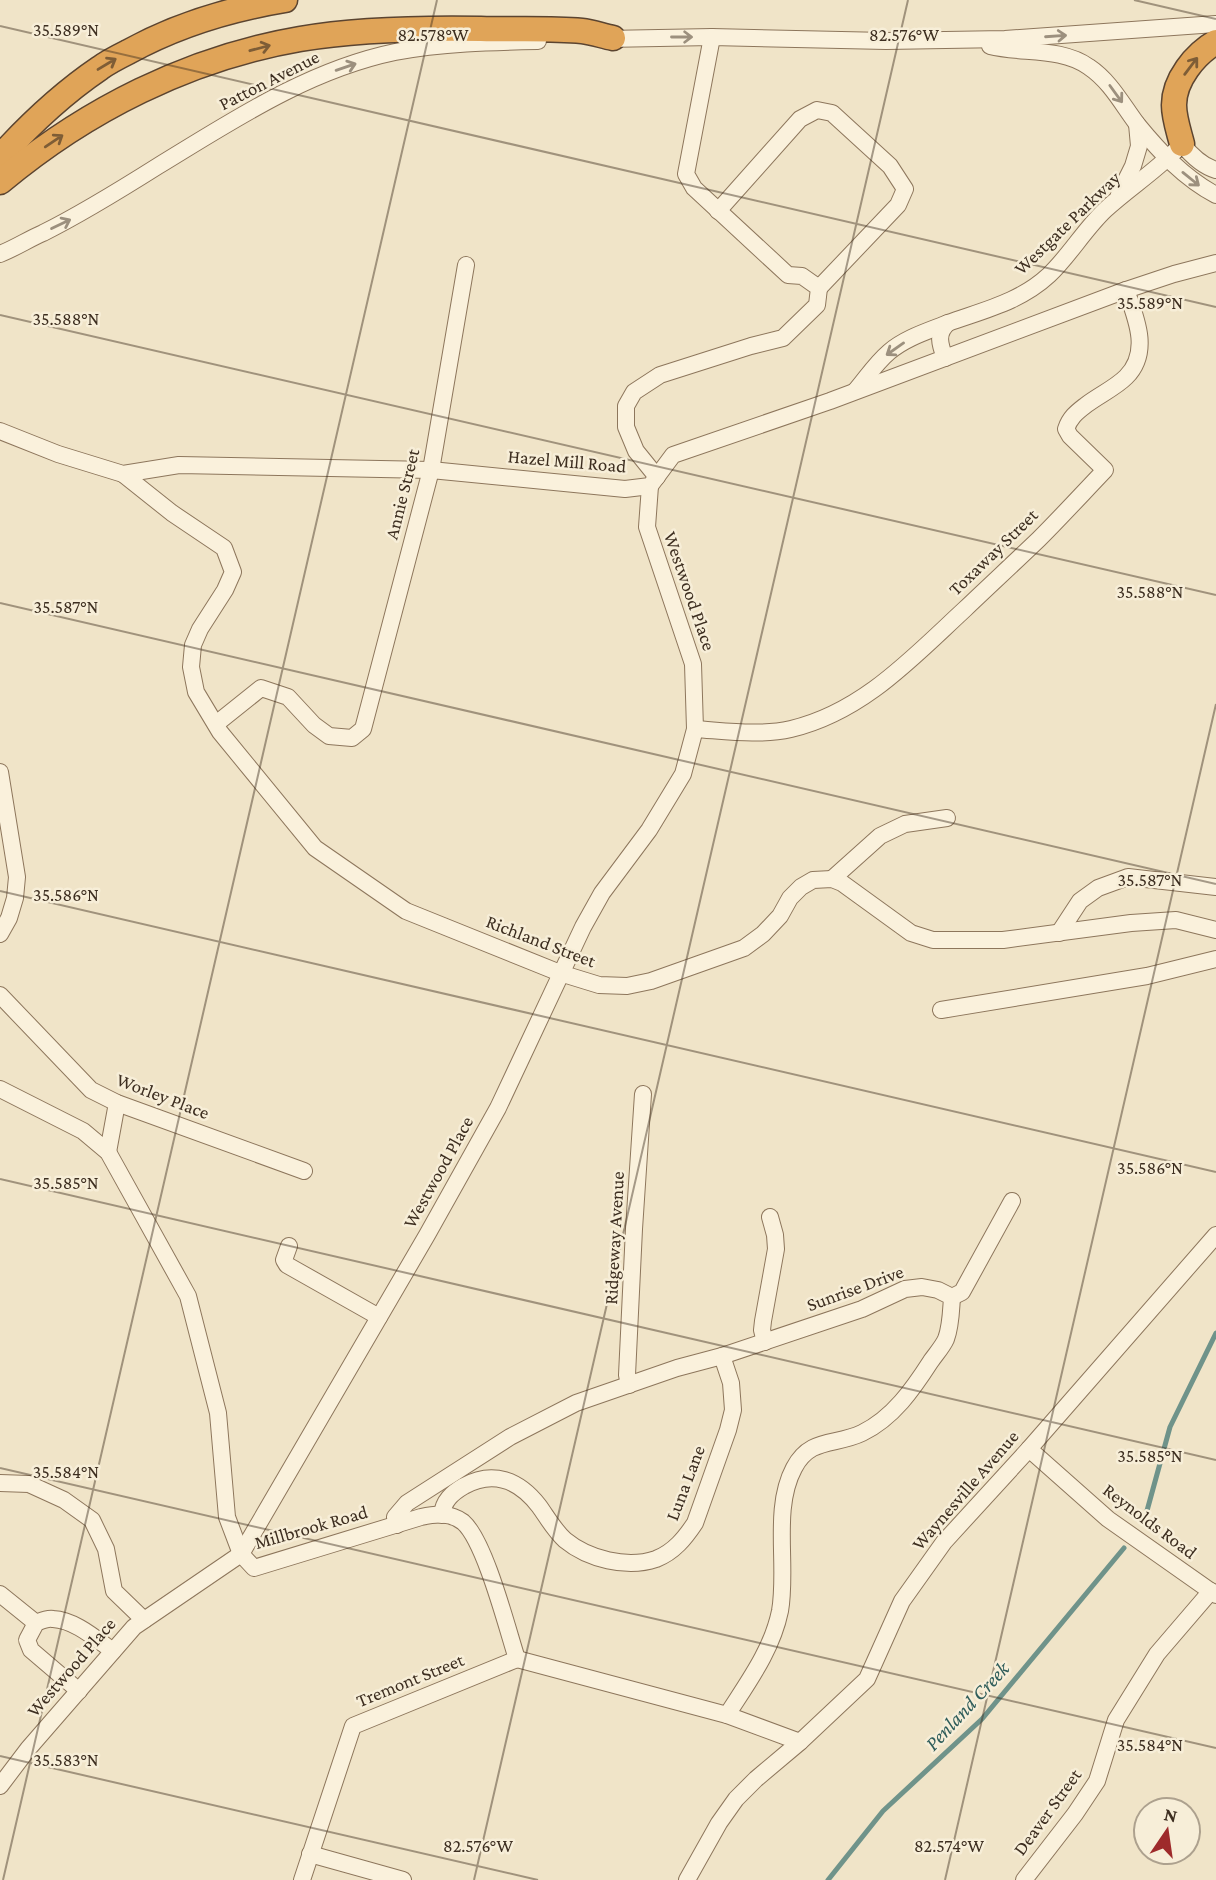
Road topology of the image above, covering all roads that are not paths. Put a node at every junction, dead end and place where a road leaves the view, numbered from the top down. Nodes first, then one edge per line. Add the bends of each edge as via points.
1 (285, 0) edge
2 (1216, 24) edge
3 (712, 37) junction
4 (613, 38) junction
5 (965, 40) junction
6 (1216, 42) edge
7 (1138, 124) junction
8 (1175, 152) junction
9 (0, 157) edge
10 (1216, 170) edge
11 (0, 182) edge
12 (1216, 195) edge
13 (1114, 202) junction
14 (718, 211) junction
15 (0, 254) edge
16 (1216, 263) edge
17 (466, 265) dead end
18 (818, 288) junction
19 (1126, 290) junction
20 (948, 323) junction
21 (945, 358) junction
22 (855, 392) junction
23 (0, 431) edge
24 (431, 470) junction
25 (123, 474) junction
26 (654, 482) junction
27 (216, 724) junction
28 (695, 729) junction
29 (0, 772) edge
30 (947, 818) dead end
31 (832, 879) junction
32 (1216, 887) edge
33 (1216, 930) edge
34 (1059, 933) junction
35 (0, 934) edge
36 (1216, 959) edge
37 (561, 973) junction
38 (0, 995) edge
39 (941, 1010) dead end
40 (0, 1089) edge
41 (643, 1094) dead end
42 (117, 1103) junction
43 (108, 1152) junction
44 (304, 1171) dead end
45 (1012, 1201) dead end
46 (770, 1217) dead end
47 (1216, 1235) edge
48 (289, 1245) dead end
49 (952, 1297) junction
50 (379, 1317) junction
51 (765, 1342) junction
52 (722, 1356) junction
53 (629, 1385) junction
54 (1029, 1449) junction
55 (0, 1483) edge
56 (442, 1515) junction
57 (397, 1525) junction
58 (241, 1554) junction
59 (1214, 1593) edge
60 (0, 1594) edge
61 (144, 1620) junction
62 (36, 1623) junction
63 (113, 1651) junction
64 (517, 1659) junction
65 (79, 1691) junction
66 (727, 1715) junction
67 (800, 1742) junction
68 (0, 1786) edge
69 (310, 1854) junction
70 (302, 1880) edge
71 (403, 1880) edge
72 (687, 1880) edge
73 (1024, 1880) edge

9 -> 1 highway via 26,129 102,66 184,26 223,12
5 -> 2 street, Patton Avenue
4 -> 3 street, Patton Avenue
3 - 5 street, Patton Avenue
3 - 14 street via 686,174
11 -> 4 highway via 51,143 133,94 200,66 267,46 337,34 417,29 584,32
15 -> 4 street, Patton Avenue via 70,220 286,91 348,65 419,48
5 -> 7 street via 1004,50 1063,56 1088,65 1108,83
8 -> 6 highway via 1175,94 1199,54
7 - 8 street
7 - 13 street via 1139,146 1133,166
8 - 10 street via 1190,154
8 -> 12 street via 1200,186
8 - 13 street, Westgate Parkway
13 - 20 street, Westgate Parkway via 1030,290
14 - 18 street via 789,275 802,276
14 - 18 street via 800,119 817,110 832,113 890,166 905,189 898,205
16 - 19 street
17 - 24 street, Annie Street
18 - 26 street via 817,305 783,338 660,375 634,392 626,406 626,427
19 - 21 street
19 - 28 street, Toxaway Street via 1139,324 1138,360 1126,377 1069,419 1066,429 1105,470 1040,538 904,666 851,705 791,729
20 - 21 street via 939,338
20 -> 22 street, Westgate Parkway via 891,350
21 - 22 street
22 - 26 street via 673,455
23 - 25 street, Hazel Mill Road
24 - 25 street, Hazel Mill Road via 179,465
24 - 26 street, Hazel Mill Road via 625,489
24 - 27 street, Annie Street via 363,729 352,738 329,736 288,697 261,688
25 - 27 street, Richland Street via 224,548 233,572 193,645 196,692
26 - 28 street, Westwood Place via 647,527 693,664
27 - 37 street, Richland Street via 316,848 406,911
28 - 37 street, Westwood Place via 673,794 602,893
29 - 35 street via 17,877 15,898
30 - 31 street via 905,824 880,836
31 - 34 street via 911,933 933,940 1003,940
31 - 37 street, Richland Street via 813,880 802,887 763,934 744,948 698,965 627,986 599,985
32 - 34 street via 1128,877 1098,888 1080,901
33 - 34 street via 1176,920
36 - 39 street via 1147,976
37 - 50 street, Westwood Place via 498,1108
38 - 42 street, Worley Place via 91,1090
40 - 43 street, Millbrook Road via 83,1131
41 - 53 street, Ridgeway Avenue
42 - 43 street
42 - 44 street, Worley Place
43 - 58 street, Millbrook Road via 188,1296 218,1413 227,1517
45 - 49 street via 962,1292
46 - 51 street via 776,1249 763,1321
47 - 54 street, Waynesville Avenue
48 - 50 street via 286,1265
49 - 51 street, Sunrise Drive via 922,1287 905,1289
49 - 66 street via 946,1339 903,1401 864,1432 814,1446 794,1468 784,1500 776,1628
50 - 58 street, Westwood Place
51 - 52 street, Sunrise Drive
52 - 53 street, Sunrise Drive
52 - 56 street, Luna Lane via 733,1395 728,1430 695,1523 669,1552 656,1559 621,1562 584,1552 562,1538 528,1493 505,1479 462,1487 448,1498
53 - 57 street, Sunrise Drive via 576,1404 510,1437 407,1503 397,1513
54 - 59 street, Reynolds Road via 1108,1519
54 - 67 street, Waynesville Avenue via 944,1542 902,1601 867,1679
55 - 61 street via 29,1484 92,1520 106,1549 114,1591
56 - 57 street, Millbrook Road
56 - 64 street via 464,1523 485,1559
57 - 58 street, Millbrook Road via 254,1568
58 - 61 street, Westwood Place
59 - 73 street, Deaver Street via 1157,1654 1116,1720 1097,1781
60 - 62 street
61 - 63 street, Westwood Place
62 - 63 street via 50,1618 66,1622
62 - 65 street via 27,1640 32,1650
63 - 65 street, Westwood Place
64 - 66 street
64 - 69 street, Tremont Street via 353,1726
65 - 68 street, Westwood Place
66 - 67 street
67 - 72 street, Waynesville Avenue via 736,1800
69 - 70 street, Tremont Street
69 - 71 street

